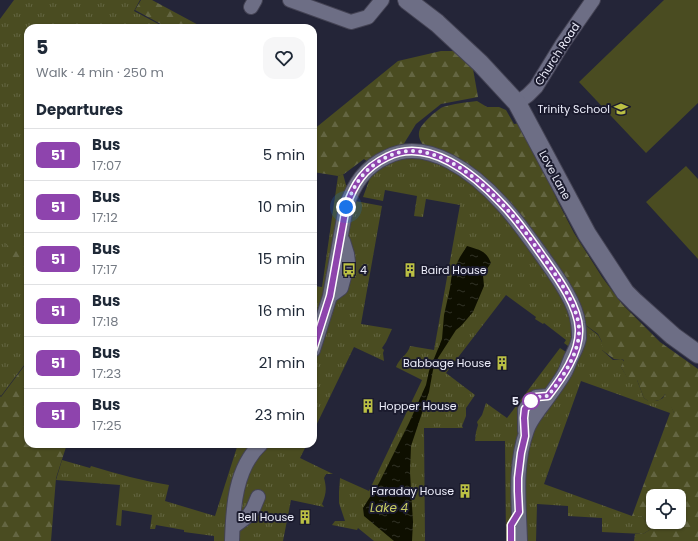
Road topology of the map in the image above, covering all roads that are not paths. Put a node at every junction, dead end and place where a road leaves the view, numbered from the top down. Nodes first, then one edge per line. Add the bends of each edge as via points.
1 (290, 0) edge
2 (382, 0) edge
3 (407, 0) edge
4 (593, 0) edge
5 (517, 103) junction
6 (317, 337) edge
7 (698, 354) edge
8 (257, 448) edge
9 (258, 497) dead end
10 (519, 512) junction
11 (232, 527) junction
12 (232, 541) edge
13 (511, 541) edge
14 (520, 541) edge

1 - 2 street via 351,22 368,17
3 - 5 street, Love Lane via 437,22
4 - 5 street, Church Road via 536,87
5 - 7 street, Love Lane via 587,234 625,292 673,336
6 - 10 street via 330,296 346,207 357,183 371,166 390,155 421,152 451,163 478,181 502,204 529,237 562,287 578,321 579,339 574,353 564,374 532,420 525,436 519,466
8 - 11 street via 251,455 237,490
9 - 11 street via 249,515
10 - 13 street via 511,525
10 - 14 street
11 - 12 street

